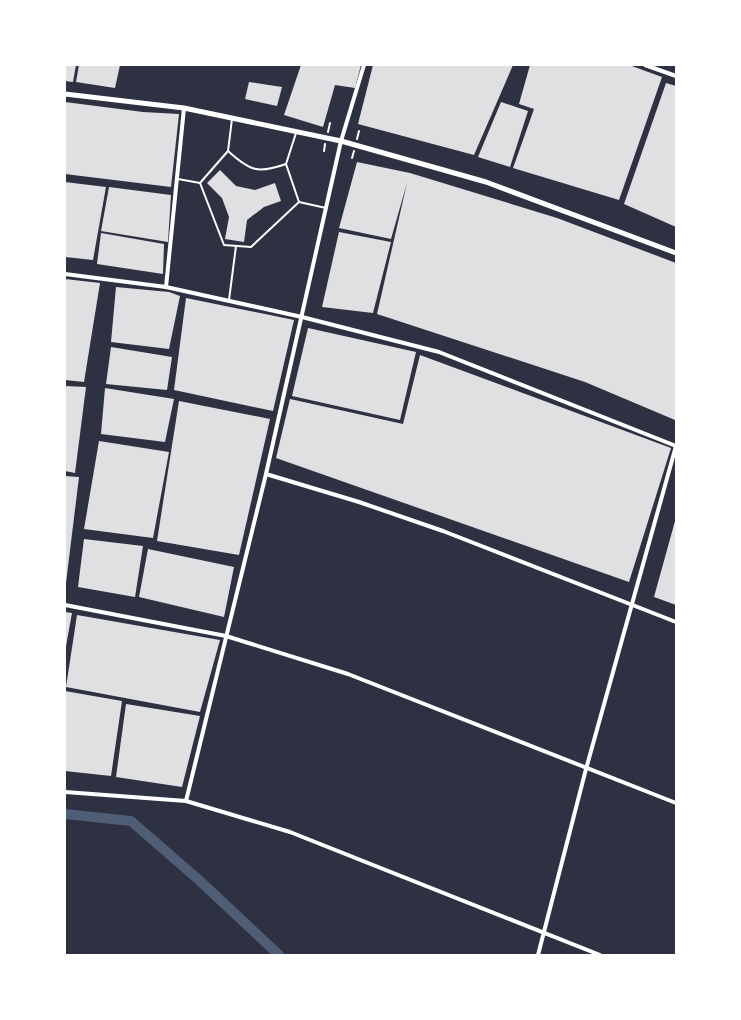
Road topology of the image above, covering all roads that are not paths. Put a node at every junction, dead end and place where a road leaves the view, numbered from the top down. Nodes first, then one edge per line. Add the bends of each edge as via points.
1 (364, 65) edge
2 (645, 65) edge
3 (676, 76) edge
4 (65, 94) edge
5 (184, 108) junction
6 (232, 117) junction
7 (297, 130) junction
8 (341, 141) junction
9 (228, 151) junction
10 (286, 164) junction
11 (177, 179) junction
12 (200, 183) junction
13 (299, 202) junction
14 (326, 208) junction
15 (236, 246) junction
16 (676, 253) edge
17 (65, 274) edge
18 (166, 287) junction
19 (230, 301) junction
20 (302, 317) junction
21 (676, 446) edge
22 (266, 474) junction
23 (65, 605) edge
24 (631, 605) junction
25 (676, 622) edge
26 (226, 636) junction
27 (586, 769) junction
28 (65, 792) edge
29 (186, 801) junction
30 (676, 803) edge
31 (545, 934) junction
32 (538, 955) edge
33 (600, 955) edge

1 - 8 street
2 - 3 street
4 - 5 street
5 - 6 street
5 - 11 street
6 - 7 street
6 - 9 lane
7 - 8 street
7 - 10 lane
8 - 14 street
8 - 16 street via 486,182
9 - 10 lane via 244,165 266,171
9 - 12 lane
10 - 13 lane
11 - 12 lane
11 - 18 street
12 - 15 lane via 224,245
13 - 14 lane
13 - 15 lane via 251,247
14 - 20 street
15 - 19 lane
17 - 18 street
18 - 19 street
19 - 20 street
20 - 21 street via 439,352
20 - 22 street
21 - 24 street
22 - 24 street via 443,531
22 - 26 street
23 - 26 street
24 - 25 street
24 - 27 street
26 - 27 street via 348,674
26 - 29 street
27 - 30 street
27 - 31 street
28 - 29 street
29 - 31 street via 290,832
31 - 32 street
31 - 33 street

